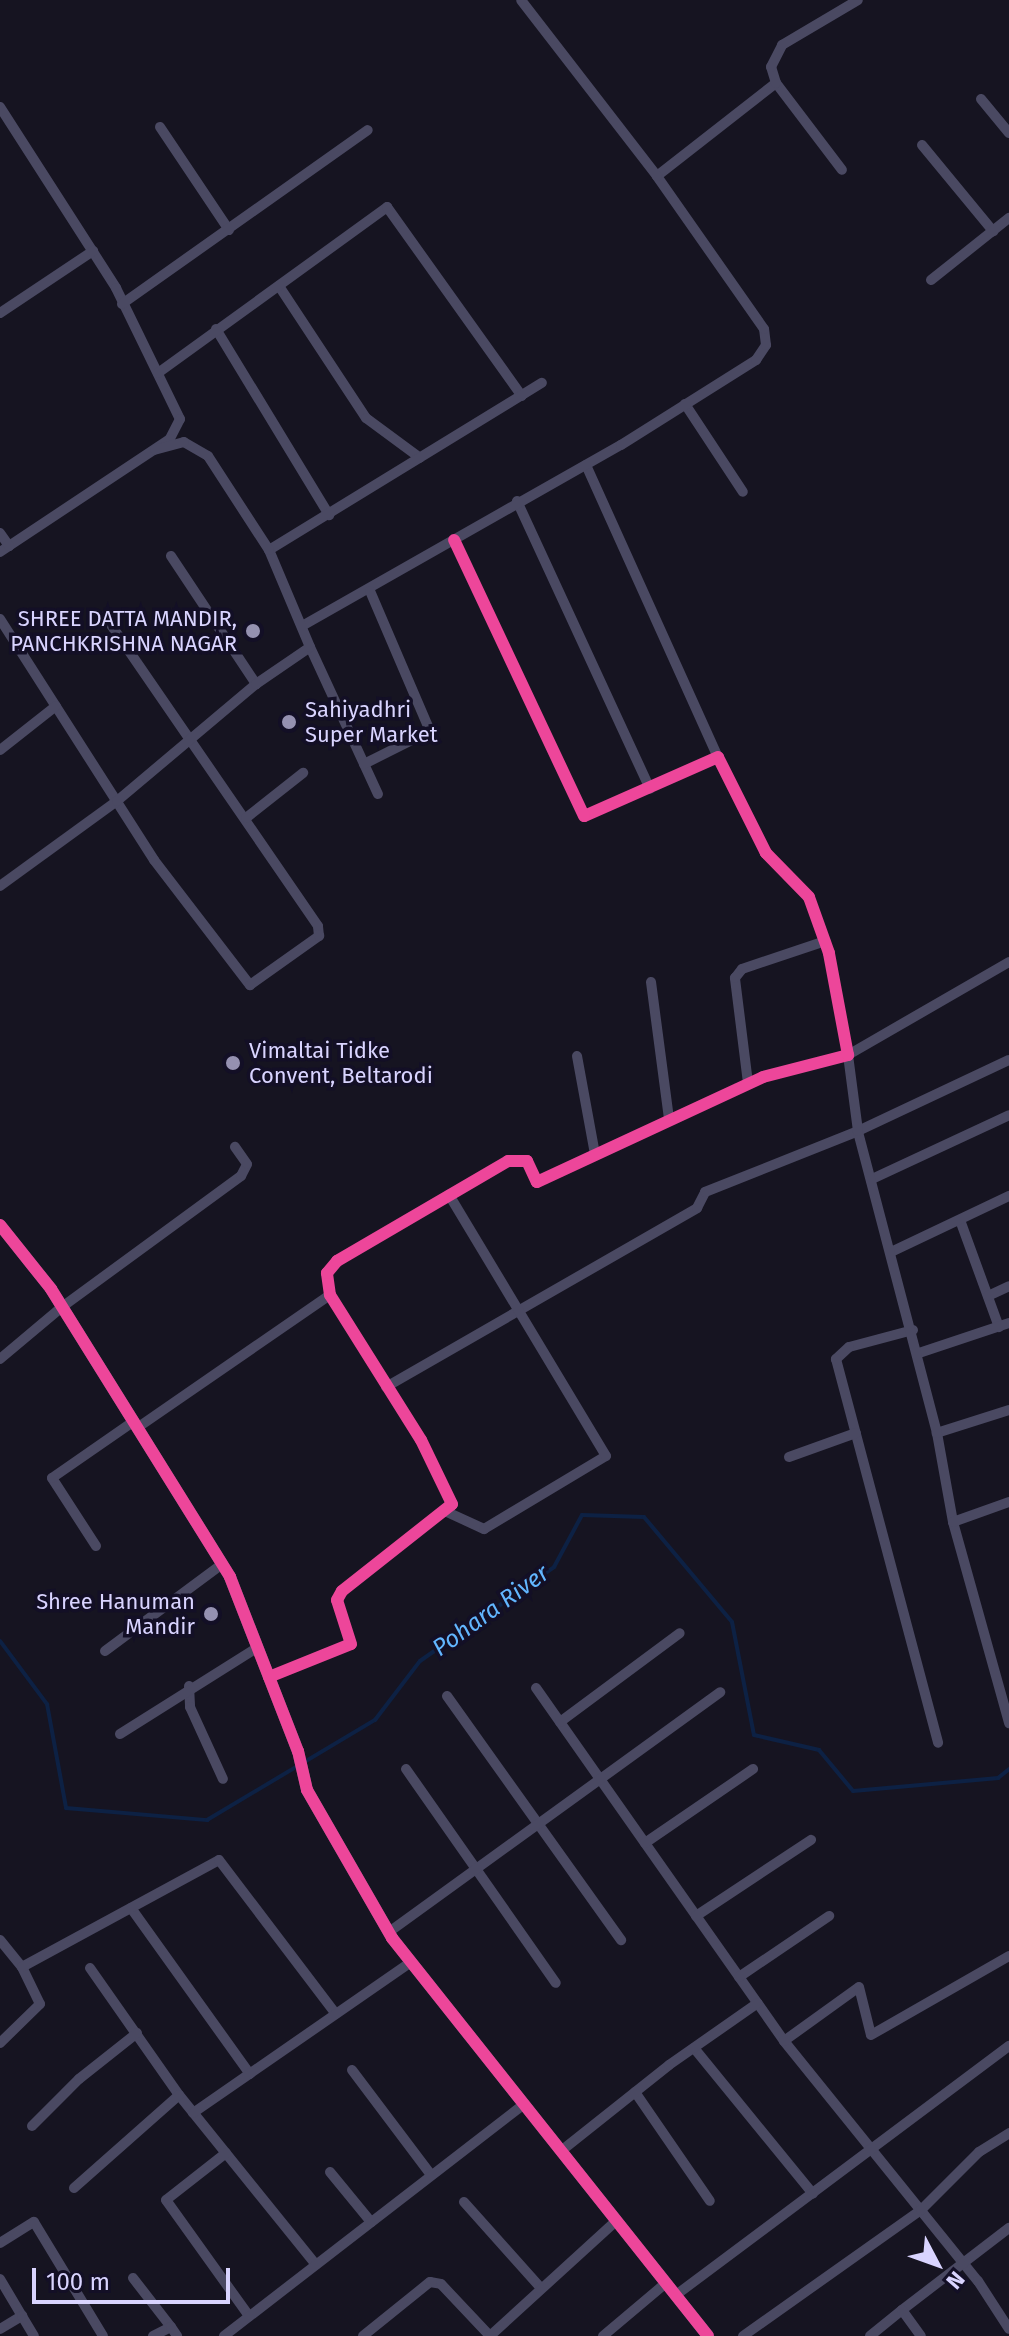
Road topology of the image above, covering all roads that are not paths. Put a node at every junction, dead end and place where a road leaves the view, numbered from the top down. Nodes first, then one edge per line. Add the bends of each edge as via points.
1 (521, 0) edge
2 (858, 0) edge
3 (776, 83) junction
4 (981, 99) dead end
5 (0, 107) edge
6 (160, 127) dead end
7 (368, 130) dead end
8 (1009, 133) edge
9 (922, 145) dead end
10 (842, 170) dead end
11 (657, 176) junction
12 (1009, 218) edge
13 (229, 230) junction
14 (993, 231) junction
15 (93, 251) junction
16 (931, 280) dead end
17 (279, 286) junction
18 (122, 304) junction
19 (0, 313) edge
20 (216, 329) junction
21 (158, 373) junction
22 (542, 383) dead end
23 (522, 396) junction
24 (685, 404) junction
25 (155, 450) junction
26 (420, 458) junction
27 (586, 465) junction
28 (743, 492) dead end
29 (517, 501) junction
30 (329, 515) junction
31 (0, 533) edge
32 (454, 540) junction
33 (4, 549) edge
34 (269, 550) junction
35 (171, 556) dead end
36 (370, 591) junction
37 (105, 616) dead end
38 (0, 619) edge
39 (302, 626) junction
40 (310, 647) junction
41 (256, 684) junction
42 (56, 706) junction
43 (189, 741) junction
44 (0, 750) edge
45 (718, 757) junction
46 (364, 764) junction
47 (303, 773) dead end
48 (650, 789) junction
49 (378, 794) dead end
50 (117, 801) junction
51 (246, 818) junction
52 (0, 886) edge
53 (825, 941) junction
54 (1009, 962) edge
55 (651, 982) dead end
56 (848, 1055) junction
57 (577, 1056) dead end
58 (1009, 1060) edge
59 (748, 1083) junction
60 (1009, 1115) edge
61 (669, 1119) junction
62 (858, 1131) junction
63 (235, 1147) dead end
64 (595, 1154) junction
65 (872, 1179) junction
66 (449, 1195) junction
67 (1009, 1196) edge
68 (960, 1220) junction
69 (0, 1225) edge
70 (891, 1252) junction
71 (1009, 1286) edge
72 (330, 1295) junction
73 (988, 1296) junction
74 (62, 1307) junction
75 (518, 1312) junction
76 (1004, 1325) edge
77 (913, 1330) junction
78 (919, 1353) junction
79 (0, 1359) edge
80 (386, 1387) junction
81 (1009, 1410) edge
82 (135, 1425) junction
83 (856, 1433) junction
84 (937, 1433) junction
85 (789, 1457) dead end
86 (1009, 1502) edge
87 (447, 1512) junction
88 (953, 1522) junction
89 (96, 1546) dead end
90 (222, 1564) junction
91 (680, 1633) dead end
92 (258, 1647) junction
93 (105, 1651) dead end
94 (269, 1677) junction
95 (189, 1686) junction
96 (536, 1688) dead end
97 (720, 1692) dead end
98 (1004, 1694) edge
99 (447, 1696) dead end
100 (560, 1722) junction
101 (1009, 1723) edge
102 (120, 1734) dead end
103 (938, 1743) dead end
104 (406, 1769) dead end
105 (753, 1769) dead end
106 (223, 1779) dead end
107 (600, 1779) junction
108 (538, 1824) junction
109 (811, 1840) dead end
110 (645, 1843) junction
111 (476, 1869) junction
112 (131, 1908) junction
113 (696, 1916) junction
114 (829, 1916) dead end
115 (389, 1932) junction
116 (0, 1940) edge
117 (621, 1940) dead end
118 (1009, 1956) edge
119 (411, 1962) junction
120 (22, 1967) junction
121 (90, 1968) dead end
122 (739, 1977) junction
123 (556, 1983) dead end
124 (758, 2003) junction
125 (336, 2014) junction
126 (137, 2033) junction
127 (784, 2041) junction
128 (0, 2043) edge
129 (1009, 2046) edge
130 (694, 2048) junction
131 (352, 2070) dead end
132 (250, 2074) junction
133 (635, 2092) junction
134 (179, 2095) junction
135 (524, 2104) junction
136 (193, 2113) junction
137 (32, 2126) dead end
138 (1009, 2133) edge
139 (873, 2150) junction
140 (561, 2151) junction
141 (226, 2153) junction
142 (330, 2172) dead end
143 (431, 2175) junction
144 (74, 2188) dead end
145 (813, 2194) junction
146 (710, 2201) dead end
147 (464, 2202) dead end
148 (921, 2210) junction
149 (616, 2221) junction
150 (371, 2222) junction
151 (1009, 2228) edge
152 (0, 2243) edge
153 (316, 2265) junction
154 (963, 2265) junction
155 (133, 2278) dead end
156 (0, 2279) edge
157 (666, 2283) junction
158 (540, 2287) junction
159 (676, 2295) junction
160 (1009, 2305) edge
161 (902, 2310) junction
162 (998, 2312) junction
163 (22, 2316) junction
164 (249, 2316) junction
165 (0, 2329) edge
166 (1009, 2329) edge
167 (174, 2332) edge
168 (607, 2335) edge
169 (34, 2336) edge
170 (103, 2336) edge
171 (153, 2336) edge
172 (224, 2336) edge
173 (363, 2336) edge
174 (490, 2336) edge
175 (708, 2336) edge
176 (743, 2336) edge
177 (870, 2336) edge
178 (921, 2336) edge

1 - 11 street
2 - 3 street via 782,45 771,67
3 - 10 street
3 - 11 street
4 - 8 street
5 - 15 street
6 - 13 street
7 - 13 street
9 - 14 street
11 - 24 street via 766,336 756,360
12 - 14 street
13 - 18 street
14 - 16 street
15 - 18 street
15 - 19 street
17 - 20 street
17 - 23 street via 387,207
17 - 26 street via 366,418
18 - 21 street
20 - 21 street
20 - 30 street
21 - 25 street via 180,419 177,434
22 - 23 street
23 - 26 street
24 - 27 street
24 - 28 street
25 - 33 street
25 - 34 street via 184,442 203,450
26 - 30 street
27 - 29 street
27 - 45 street
29 - 32 street
29 - 48 street
30 - 34 street
31 - 33 street
32 - 36 street
32 - 48 street via 579,812 591,816
34 - 39 street
35 - 41 street
36 - 39 street
36 - 46 street via 430,731
37 - 43 street
38 - 42 street
39 - 40 street
40 - 41 street
40 - 46 street
41 - 43 street
42 - 44 street
42 - 50 street
43 - 50 street
43 - 51 street
45 - 48 street
45 - 53 street via 766,853 809,897
46 - 49 street
47 - 51 street
50 - 51 street via 154,860 250,985 319,936 318,926
50 - 52 street
53 - 56 street
53 - 59 street via 742,969 735,978
54 - 56 street
55 - 61 street
56 - 59 street
56 - 62 street
57 - 64 street
58 - 62 street
59 - 61 street
60 - 65 street
61 - 64 street
62 - 65 street
62 - 75 street via 705,1192 697,1208
63 - 74 street via 247,1164 241,1176
64 - 66 street via 537,1182 527,1161 519,1157
65 - 70 street
66 - 72 street via 337,1261 327,1273
66 - 75 street
67 - 68 street
68 - 70 street
68 - 73 street
69 - 74 street
70 - 77 street
71 - 73 street
72 - 80 street
72 - 82 street
73 - 76 street
74 - 79 street
74 - 82 street
75 - 80 street
75 - 87 street via 606,1456 484,1529
76 - 78 street
77 - 78 street
77 - 83 street via 849,1347 836,1359
78 - 84 street
80 - 87 street via 451,1495
81 - 84 street
82 - 89 street via 52,1478
82 - 90 street
83 - 85 street
83 - 103 street
84 - 88 street
86 - 88 street
87 - 94 street via 342,1591 337,1600 354,1638 351,1644
88 - 98 street
90 - 92 street
90 - 93 street
91 - 100 street
92 - 94 street
92 - 95 street
94 - 115 street via 307,1790
95 - 102 street
95 - 106 street via 190,1707
96 - 100 street
97 - 107 street
98 - 101 street
99 - 108 street
100 - 107 street
104 - 111 street
105 - 110 street
107 - 108 street
107 - 110 street
108 - 111 street
108 - 117 street
109 - 113 street
110 - 113 street
111 - 115 street
111 - 123 street
112 - 120 street
112 - 125 street via 219,1860
112 - 132 street
113 - 122 street
114 - 122 street
115 - 119 street
116 - 120 street
118 - 127 street via 871,2035 859,1987
119 - 125 street
119 - 135 street
120 - 128 street via 40,2004
121 - 126 street
122 - 124 street
124 - 127 street
124 - 130 street
125 - 132 street
126 - 134 street
126 - 137 street via 79,2079
127 - 139 street
129 - 139 street
130 - 133 street
130 - 145 street
131 - 143 street
132 - 136 street
133 - 140 street
133 - 146 street
134 - 136 street
134 - 144 street
135 - 140 street
135 - 143 street
136 - 141 street
138 - 148 street via 979,2152
139 - 145 street
139 - 148 street
140 - 149 street
141 - 153 street
141 - 164 street via 166,2200
142 - 150 street
143 - 150 street
145 - 159 street
147 - 158 street
148 - 154 street
148 - 176 street
149 - 157 street
149 - 158 street
150 - 153 street
151 - 154 street
152 - 170 street via 34,2222
153 - 164 street
154 - 161 street
154 - 162 street
155 - 167 street
156 - 163 street
157 - 159 street
157 - 168 street
158 - 174 street
159 - 175 street
160 - 162 street
161 - 177 street
161 - 178 street
162 - 166 street
163 - 165 street
163 - 169 street
164 - 172 street
167 - 171 street
173 - 174 street via 430,2282 441,2284

